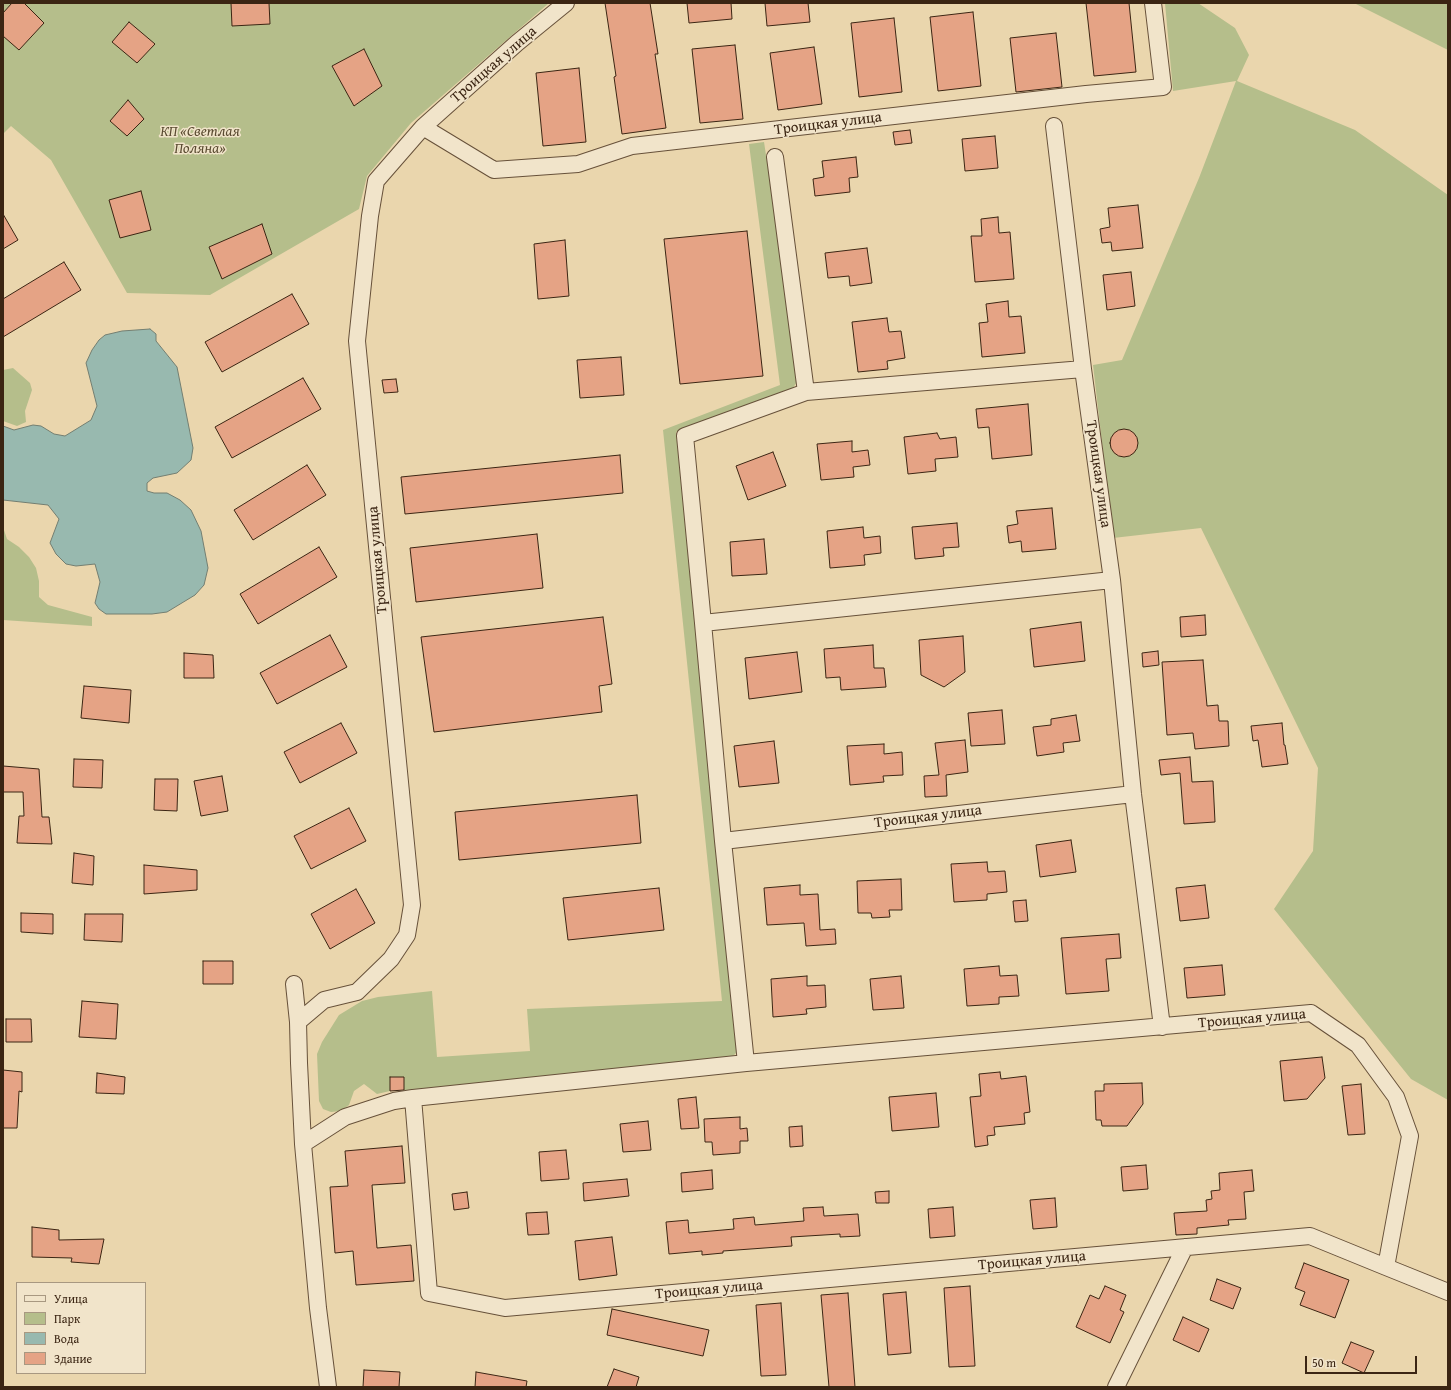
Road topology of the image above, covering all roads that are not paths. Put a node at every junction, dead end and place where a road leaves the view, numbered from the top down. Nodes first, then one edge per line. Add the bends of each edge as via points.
1 (566, 3) edge
2 (1153, 3) edge
3 (1054, 126) dead end
4 (423, 127) junction
5 (775, 157) dead end
6 (1083, 369) junction
7 (806, 392) junction
8 (1112, 580) junction
9 (703, 623) junction
10 (1133, 794) junction
11 (723, 841) junction
12 (294, 984) dead end
13 (298, 1022) junction
14 (1162, 1027) junction
15 (746, 1063) junction
16 (413, 1098) junction
17 (303, 1144) junction
18 (1185, 1247) junction
19 (1386, 1267) junction
20 (1448, 1292) edge
21 (328, 1387) edge
22 (1116, 1387) edge

1 - 4 street, Троицкая улица
2 - 4 street, Троицкая улица via 1163,87 632,146 578,164 494,170
3 - 6 street, Троицкая улица
4 - 13 street, Троицкая улица via 376,182 357,341 412,905 407,935 391,959 357,992 324,1000
5 - 7 street, Троицкая улица
6 - 7 street
6 - 8 street, Троицкая улица
7 - 9 street via 685,436
8 - 9 street
8 - 10 street, Троицкая улица
9 - 11 street
10 - 11 street, Троицкая улица
10 - 14 street, Троицкая улица
11 - 15 street
12 - 13 street
13 - 17 street
14 - 15 street, Троицкая улица
14 - 19 street, Троицкая улица via 1311,1013 1358,1045 1396,1097 1410,1136
15 - 16 street, Троицкая улица
16 - 17 street, Троицкая улица via 394,1101 345,1117
16 - 18 street, Троицкая улица via 429,1293 437,1295 505,1308
17 - 21 street
18 - 19 street, Троицкая улица via 1310,1236
18 - 22 street
19 - 20 street, Троицкая улица

